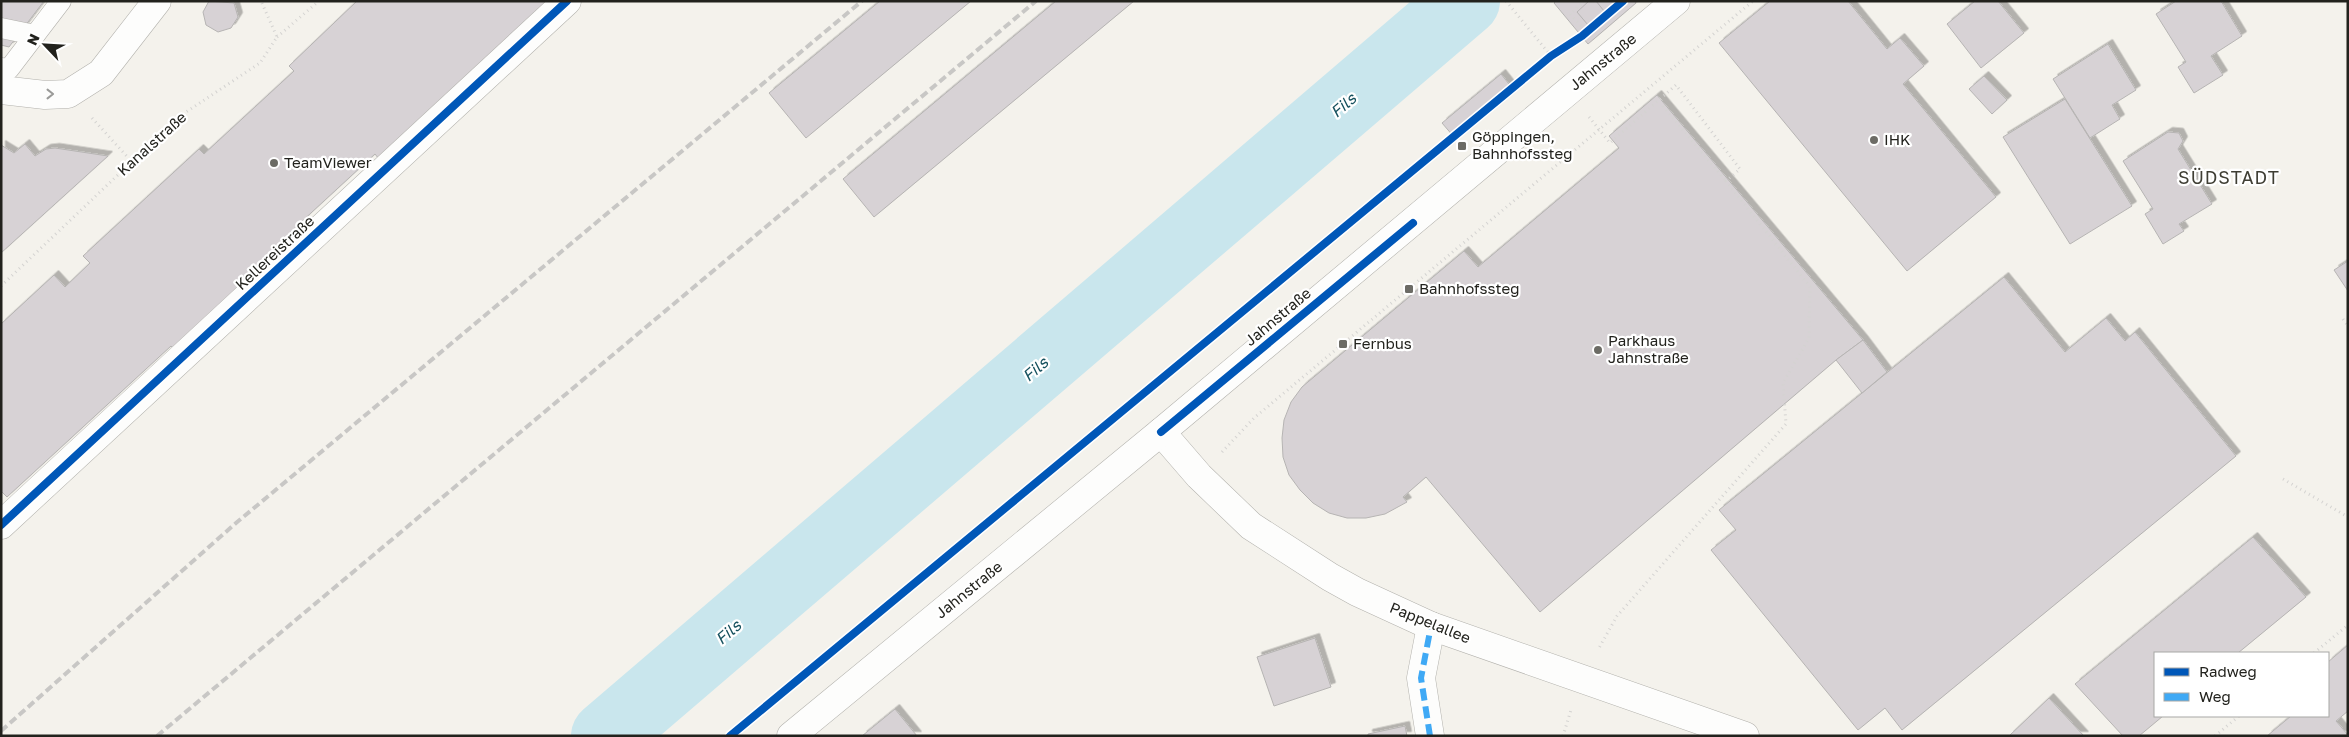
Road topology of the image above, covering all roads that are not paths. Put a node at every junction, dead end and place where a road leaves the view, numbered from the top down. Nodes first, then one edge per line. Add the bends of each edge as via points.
1 (61, 1) edge
2 (157, 1) edge
3 (567, 1) edge
4 (1676, 1) edge
5 (1, 28) edge
6 (35, 35) junction
7 (1, 68) edge
8 (1, 90) edge
9 (1161, 432) junction
10 (1, 525) edge
11 (1431, 626) junction
12 (791, 736) edge
13 (1430, 736) edge
14 (1745, 736) edge

1 - 6 lane
8 -> 2 street via 68,94 101,73
3 - 10 street, Kellereistraße
4 - 9 street, Jahnstraße
5 - 6 lane
6 - 7 lane via 9,69
9 - 11 street, Pappelallee via 1199,476 1251,526 1357,592
9 - 12 street, Jahnstraße
11 - 13 street via 1421,678
11 - 14 street, Pappelallee

